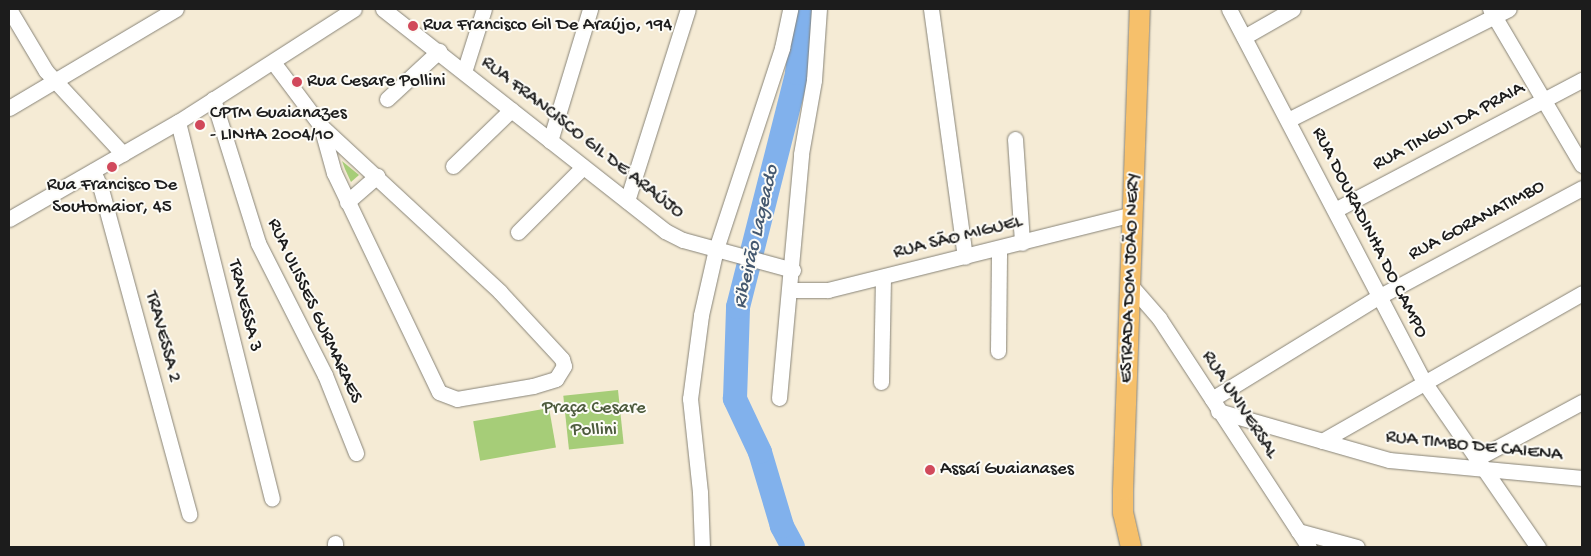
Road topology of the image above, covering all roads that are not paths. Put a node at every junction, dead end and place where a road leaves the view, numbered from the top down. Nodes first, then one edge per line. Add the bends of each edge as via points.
1 (9, 9) edge
2 (176, 9) edge
3 (354, 9) edge
4 (383, 9) edge
5 (484, 9) edge
6 (590, 9) edge
7 (688, 9) edge
8 (790, 9) edge
9 (819, 9) edge
10 (931, 9) edge
11 (1140, 9) edge
12 (1228, 9) edge
13 (1293, 9) edge
14 (1509, 9) edge
15 (1492, 13) edge
16 (1244, 37) junction
17 (439, 51) junction
18 (273, 62) junction
19 (464, 72) junction
20 (1582, 80) edge
21 (56, 82) junction
22 (213, 99) junction
23 (387, 99) dead end
24 (1544, 100) junction
25 (9, 108) edge
26 (511, 110) junction
27 (1288, 120) junction
28 (178, 122) junction
29 (321, 126) junction
30 (1015, 139) dead end
31 (550, 141) junction
32 (123, 154) junction
33 (1582, 165) edge
34 (453, 166) dead end
35 (584, 167) junction
36 (93, 171) junction
37 (376, 176) junction
38 (1582, 188) edge
39 (627, 201) junction
40 (347, 202) junction
41 (1335, 210) junction
42 (1133, 214) junction
43 (9, 219) edge
44 (518, 232) dead end
45 (1022, 243) junction
46 (716, 249) junction
47 (999, 250) junction
48 (964, 257) junction
49 (793, 270) junction
50 (883, 277) junction
51 (1132, 287) junction
52 (791, 290) junction
53 (1582, 293) edge
54 (1378, 297) junction
55 (998, 352) dead end
56 (881, 382) dead end
57 (1424, 382) junction
58 (779, 398) dead end
59 (1582, 402) edge
60 (1215, 405) junction
61 (1322, 441) junction
62 (356, 453) dead end
63 (1480, 465) junction
64 (1582, 478) edge
65 (272, 498) dead end
66 (190, 514) dead end
67 (1298, 531) junction
68 (702, 547) edge
69 (1131, 547) edge
70 (1308, 547) edge
71 (1357, 547) edge
72 (1538, 547) edge

1 - 21 street
2 - 21 street
3 - 18 street
4 - 17 street, RUA FRANCISCO GIL DE ARAÚJO
5 - 19 street
6 - 31 street
7 - 39 street
8 - 46 street via 782,48
9 - 49 street via 814,80 799,169
10 - 48 street
11 - 42 main road, ESTRADA DOM JOÃO NERY
12 - 16 street, RUA DOURADINHA DO CAMPO
13 - 16 street
14 - 15 street
15 - 24 street
15 - 27 street
16 - 27 street, RUA DOURADINHA DO CAMPO
17 - 19 street, RUA FRANCISCO GIL DE ARAÚJO
17 - 23 street
18 - 22 street
18 - 29 street
19 - 26 street, RUA FRANCISCO GIL DE ARAÚJO
20 - 24 street, RUA TINGUI DA PRAIA
21 - 25 street
21 - 32 street
22 - 28 street
22 - 62 street, RUA ULISSES GURMARAES via 258,243 325,375
24 - 33 street
24 - 41 street, RUA TINGUI DA PRAIA
26 - 31 street, RUA FRANCISCO GIL DE ARAÚJO
26 - 34 street
27 - 41 street, RUA DOURADINHA DO CAMPO
28 - 32 street
28 - 65 street, TRAVESSA 3
29 - 37 street
29 - 40 street via 334,173
30 - 45 street
31 - 35 street, RUA FRANCISCO GIL DE ARAÚJO
32 - 36 street
35 - 39 street, RUA FRANCISCO GIL DE ARAÚJO
35 - 44 street
36 - 43 street
36 - 66 street, TRAVESSA 2 via 101,189
37 - 40 street
37 - 40 street via 500,292 562,359 564,366 556,378 533,386 457,399 438,392
38 - 54 street, RUA GORANATIMBO
39 - 46 street, RUA FRANCISCO GIL DE ARAÚJO via 666,231
41 - 54 street, RUA DOURADINHA DO CAMPO
42 - 45 street, RUA SÃO MIGUEL
42 - 51 main road, ESTRADA DOM JOÃO NERY
45 - 47 street, RUA SÃO MIGUEL
46 - 49 street, RUA FRANCISCO GIL DE ARAÚJO
46 - 68 street via 701,315 690,399
47 - 48 street, RUA SÃO MIGUEL
47 - 55 street
48 - 50 street, RUA SÃO MIGUEL
49 - 52 street
50 - 52 street, RUA SÃO MIGUEL via 828,290
50 - 56 street
51 - 60 street, RUA UNIVERSAL via 1158,318
51 - 69 main road, ESTRADA DOM JOÃO NERY via 1122,490 1123,513
52 - 58 street
53 - 57 street
54 - 57 street, RUA DOURADINHA DO CAMPO
54 - 60 street, RUA GORANATIMBO
57 - 61 street
57 - 63 street, RUA DOURADINHA DO CAMPO
59 - 63 street
60 - 61 street, RUA TIMBO DE CAIENA
60 - 67 street, RUA UNIVERSAL
61 - 63 street, RUA TIMBO DE CAIENA via 1410,464
63 - 64 street, RUA TIMBO DE CAIENA
63 - 72 street, RUA DOURADINHA DO CAMPO
67 - 70 street, RUA UNIVERSAL
67 - 71 street

